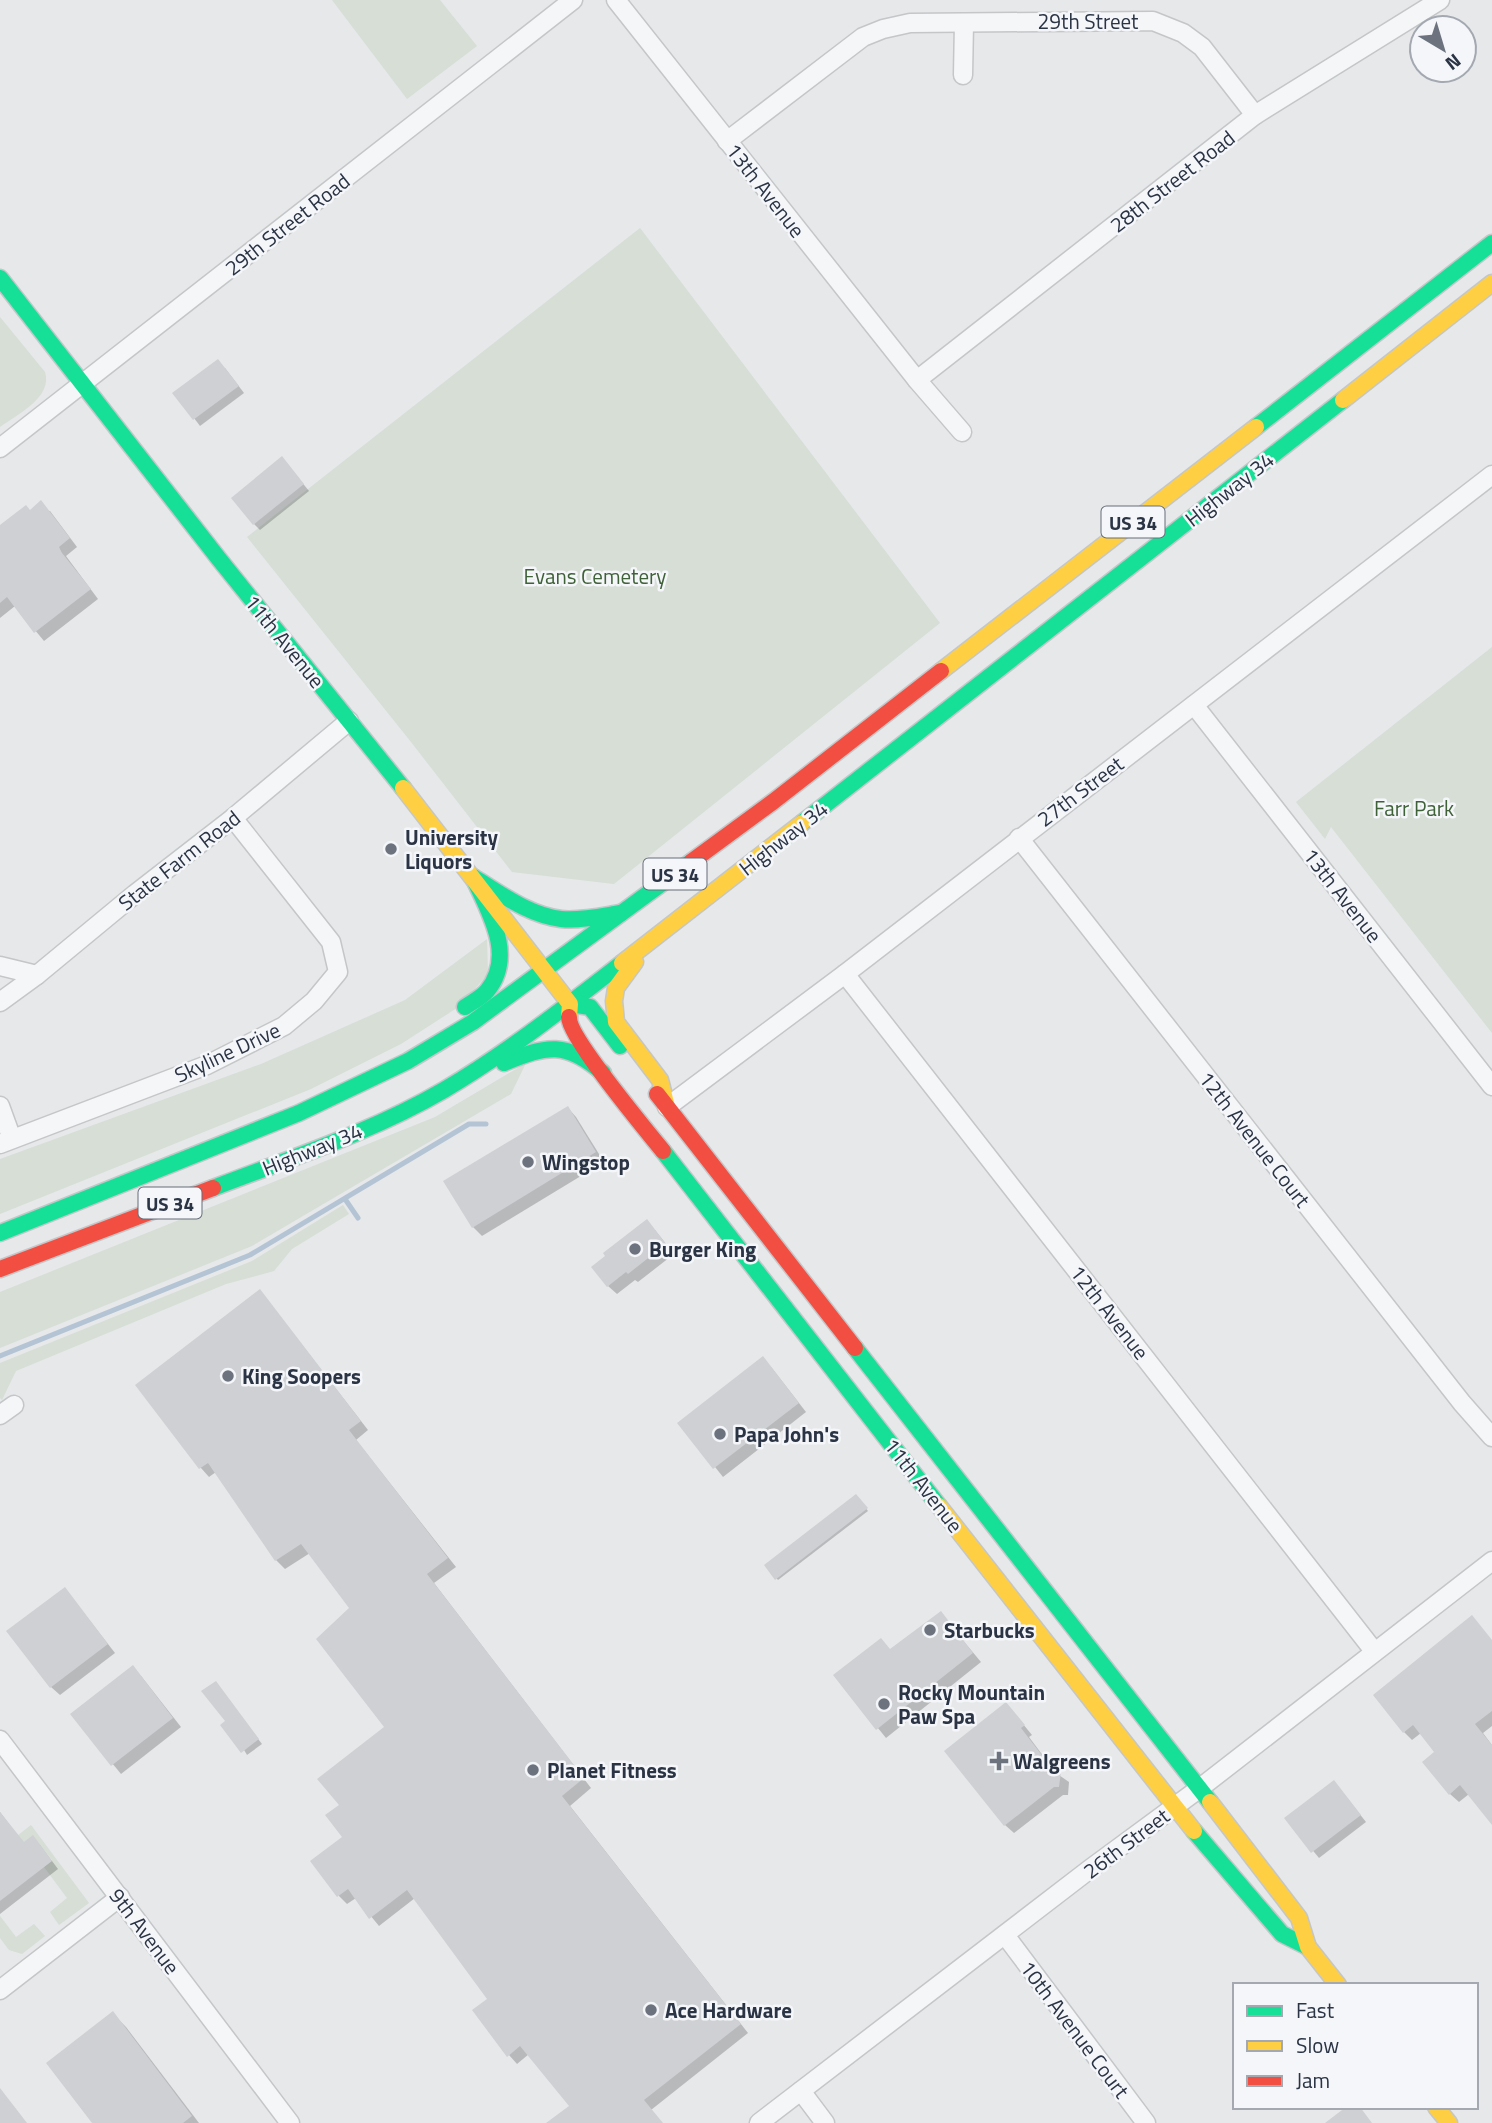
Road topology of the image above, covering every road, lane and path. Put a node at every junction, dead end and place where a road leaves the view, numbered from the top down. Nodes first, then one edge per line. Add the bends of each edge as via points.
1 (573, 0) edge
2 (616, 0) edge
3 (1440, 0) edge
4 (964, 23) junction
5 (963, 75) dead end
6 (1255, 115) junction
7 (727, 141) junction
8 (1492, 243) edge
9 (0, 278) edge
10 (1492, 283) edge
11 (917, 380) junction
12 (82, 383) junction
13 (962, 432) dead end
14 (0, 447) edge
15 (1492, 475) edge
16 (1194, 705) junction
17 (349, 721) junction
18 (233, 818) junction
19 (1019, 838) junction
20 (473, 877) junction
21 (623, 913) junction
22 (661, 934) junction
23 (0, 966) edge
24 (545, 971) junction
25 (845, 974) junction
26 (37, 975) junction
27 (0, 1002) edge
28 (570, 1003) junction
29 (603, 1073) junction
30 (1492, 1086) edge
31 (445, 1089) junction
32 (347, 1091) junction
33 (0, 1106) edge
34 (667, 1107) junction
35 (6, 1142) edge
36 (0, 1233) edge
37 (0, 1269) edge
38 (1492, 1437) edge
39 (1492, 1561) edge
40 (1374, 1651) junction
41 (0, 1740) edge
42 (1200, 1788) junction
43 (1175, 1806) junction
44 (120, 1897) junction
45 (1005, 1935) junction
46 (1308, 1947) junction
47 (1336, 1983) edge
48 (0, 1990) edge
49 (800, 2091) junction
50 (1438, 2109) edge
51 (290, 2123) edge
52 (759, 2123) edge
53 (825, 2123) edge
54 (1146, 2123) edge
55 (1449, 2123) edge

1 - 12 street, 29th Street Road
2 - 7 street, 13th Avenue
3 - 6 street, 28th Street Road
4 - 5 street
4 - 6 street, 29th Street via 1153,21 1202,47
4 - 7 street, 29th Street via 910,23 863,37
6 - 11 street, 28th Street Road
7 - 11 street, 13th Avenue
8 - 21 main road, Highway 34 / US 34 via 785,793
9 - 12 main road, 11th Avenue
10 - 22 main road, Highway 34 / US 34
11 - 13 street, 13th Avenue
12 - 14 street, 29th Street Road
12 - 17 main road, 11th Avenue
15 - 16 street, 27th Street
16 - 19 street, 27th Street
16 - 30 street, 13th Avenue
17 - 18 street, State Farm Road
17 - 20 main road, 11th Avenue
18 - 26 street, State Farm Road
18 - 35 street, Skyline Drive via 331,942 338,972 284,1026 207,1065
19 - 25 street, 27th Street
19 - 38 street, 12th Avenue Court
20 - 21 main road via 531,911 559,919
20 - 24 main road, 11th Avenue
20 - 32 main road via 500,946 497,977 486,992 390,1056
21 - 24 main road, Highway 34 / US 34
22 - 28 main road, Highway 34 / US 34
22 - 34 main road via 624,975 614,1001 616,1022 660,1080
23 - 26 street
24 - 28 main road, 11th Avenue
24 - 32 main road, Highway 34 / US 34 via 408,1062
25 - 34 street, 27th Street
25 - 40 street, 12th Avenue
26 - 27 street, State Farm Road
28 - 29 main road, 11th Avenue via 569,1024
28 - 31 main road, Highway 34 / US 34
28 - 34 main road, 11th Avenue via 590,1007
29 - 31 main road via 570,1049 554,1047 528,1053
29 - 43 main road, 11th Avenue
31 - 37 main road, Highway 34 / US 34 via 341,1139
32 - 36 main road, Highway 34 / US 34
33 - 35 street
34 - 42 main road, 11th Avenue
39 - 40 street, 26th Street
40 - 42 street, 26th Street
41 - 44 street, 9th Avenue
42 - 43 street, 26th Street
42 - 46 main road, 11th Avenue via 1298,1918
43 - 45 street, 26th Street
43 - 46 main road, 11th Avenue via 1282,1934
44 - 48 street
44 - 51 street, 9th Avenue
45 - 49 street, 26th Street
45 - 54 street, 10th Avenue Court
46 - 47 main road, 11th Avenue
49 - 52 street, 26th Street
49 - 53 street
50 - 55 main road

